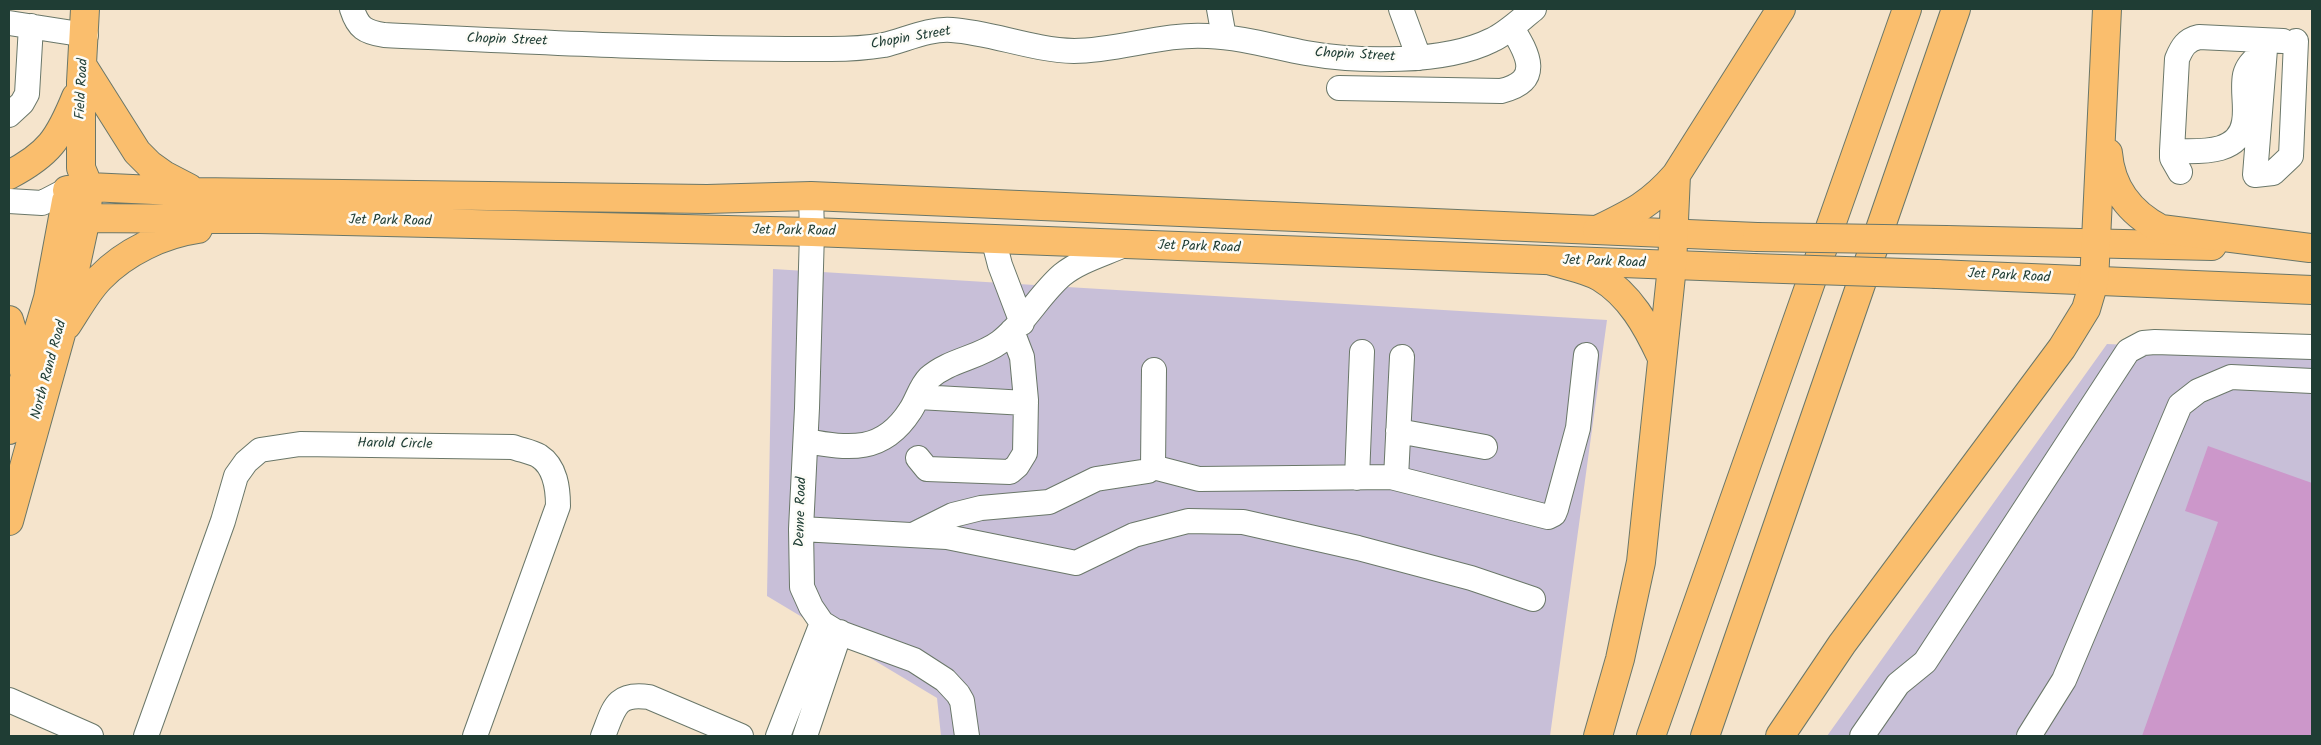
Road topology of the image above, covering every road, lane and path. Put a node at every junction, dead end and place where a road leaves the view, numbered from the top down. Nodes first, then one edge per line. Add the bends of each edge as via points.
1 (1219, 9) edge
2 (1401, 9) edge
3 (1534, 9) edge
4 (1781, 9) edge
5 (1907, 9) edge
6 (1956, 9) edge
7 (2107, 9) edge
8 (357, 19) edge
9 (951, 19) edge
10 (85, 22) edge
11 (20, 24) edge
12 (1512, 28) junction
13 (1224, 37) junction
14 (2304, 42) edge
15 (2267, 45) junction
16 (1419, 58) junction
17 (83, 75) junction
18 (1339, 88) dead end
19 (2104, 97) junction
20 (9, 115) edge
21 (9, 175) edge
22 (1676, 175) junction
23 (79, 182) junction
24 (198, 192) junction
25 (810, 196) junction
26 (9, 201) edge
27 (64, 213) junction
28 (259, 219) junction
29 (1597, 230) junction
30 (812, 232) junction
31 (1673, 233) junction
32 (992, 238) junction
33 (2095, 243) junction
34 (1124, 245) junction
35 (2311, 248) edge
36 (1552, 261) junction
37 (1672, 266) junction
38 (2094, 282) junction
39 (2312, 290) edge
40 (9, 320) edge
41 (1017, 327) junction
42 (61, 334) junction
43 (2312, 347) edge
44 (1362, 352) dead end
45 (1586, 355) dead end
46 (1661, 356) junction
47 (1402, 357) dead end
48 (1154, 370) dead end
49 (26, 378) junction
50 (2312, 381) edge
51 (918, 397) junction
52 (1026, 403) junction
53 (9, 430) edge
54 (1398, 431) junction
55 (806, 441) junction
56 (1485, 447) dead end
57 (918, 458) dead end
58 (1153, 467) junction
59 (1357, 478) junction
60 (1396, 478) junction
61 (9, 521) edge
62 (801, 529) junction
63 (912, 536) junction
64 (1534, 599) dead end
65 (831, 628) junction
66 (9, 700) edge
67 (91, 736) edge
68 (146, 736) edge
69 (476, 736) edge
70 (603, 736) edge
71 (741, 736) edge
72 (778, 736) edge
73 (805, 736) edge
74 (967, 736) edge
75 (1598, 736) edge
76 (1651, 736) edge
77 (1705, 736) edge
78 (1780, 736) edge
79 (1862, 736) edge
80 (2029, 736) edge

1 - 13 street
2 - 16 street
3 - 12 street, Chopin Street
4 - 22 main road
5 - 76 main road
6 - 77 main road
7 - 19 main road
8 - 9 street, Chopin Street via 369,33 384,36 775,50 865,47
9 - 13 street, Chopin Street via 1018,44 1076,51 1196,35
10 - 11 street
10 - 17 main road, Field Road
11 - 20 street via 27,94
12 - 16 street, Chopin Street via 1481,44
12 - 18 street via 1526,50 1530,64 1513,88 1501,91
13 - 16 street, Chopin Street via 1332,57
14 - 15 street
14 - 15 street via 2291,156 2273,173 2255,175
15 - 15 street via 2200,37 2183,45 2177,59 2176,161 2219,149 2234,139 2244,123 2245,75
17 - 21 main road via 64,129 42,156
17 - 23 main road, Field Road
17 - 24 main road via 137,152 164,175
19 - 33 main road
19 - 35 main road via 2109,165 2130,207 2145,221 2161,229
22 - 29 main road via 1659,195 1643,207
22 - 31 main road
23 - 24 main road, Jet Park Road
23 - 27 main road, Field Road
23 - 27 street
24 - 25 main road, Jet Park Road via 707,199
25 - 29 main road, Jet Park Road
25 - 30 street, Denne Road
26 - 27 street
27 - 28 main road, Jet Park Road
27 - 42 main road, North Rand Road
27 - 49 main road, North Rand Road via 48,298
28 - 30 main road, Jet Park Road
28 - 42 main road via 232,226 178,232 119,261 98,279
29 - 31 main road, Jet Park Road
30 - 32 main road, Jet Park Road
30 - 55 street, Denne Road
31 - 33 main road, Jet Park Road, bridge
31 - 37 main road
32 - 34 main road, Jet Park Road
32 - 41 street
33 - 35 main road, Jet Park Road
33 - 38 main road
34 - 36 main road, Jet Park Road
34 - 41 street via 1063,274
36 - 37 main road, Jet Park Road
36 - 46 main road via 1599,277 1627,299 1644,322
37 - 38 main road, Jet Park Road, bridge
37 - 46 main road
38 - 39 main road, Jet Park Road
38 - 78 main road via 2086,309 2062,348 1842,644
40 - 49 main road
41 - 51 street via 989,349 929,378
41 - 52 street
42 - 61 main road, North Rand Road
43 - 79 street via 2155,342 2142,343 2128,351 1925,662 1898,684
44 - 59 street
45 - 60 street via 1578,428 1554,514 1548,517
46 - 75 main road via 1641,562 1620,659
47 - 54 street
48 - 58 street
49 - 53 main road, North Rand Road
50 - 80 street via 2231,377 2198,391 2180,405 2064,680
51 - 52 street
51 - 55 street via 903,422 881,440 867,446 842,448
52 - 57 street via 1025,453 1010,472 927,468
54 - 56 street
54 - 60 street
55 - 62 street, Denne Road
58 - 59 street via 1199,478
58 - 63 street via 1148,471 1096,479 1049,502 981,508 953,515
59 - 60 street
62 - 63 street
62 - 65 street, Denne Road via 802,587 811,607
63 - 64 street via 982,542 1076,563 1134,536 1188,521 1243,522 1358,548 1471,578
65 - 72 street
65 - 73 street
65 - 74 street via 914,660 945,680 962,701
66 - 67 street
68 - 69 street, Harold Circle via 236,476 260,450 300,444 513,447 540,456 552,470 558,487 558,506
70 - 71 street via 620,700 636,695 649,697

